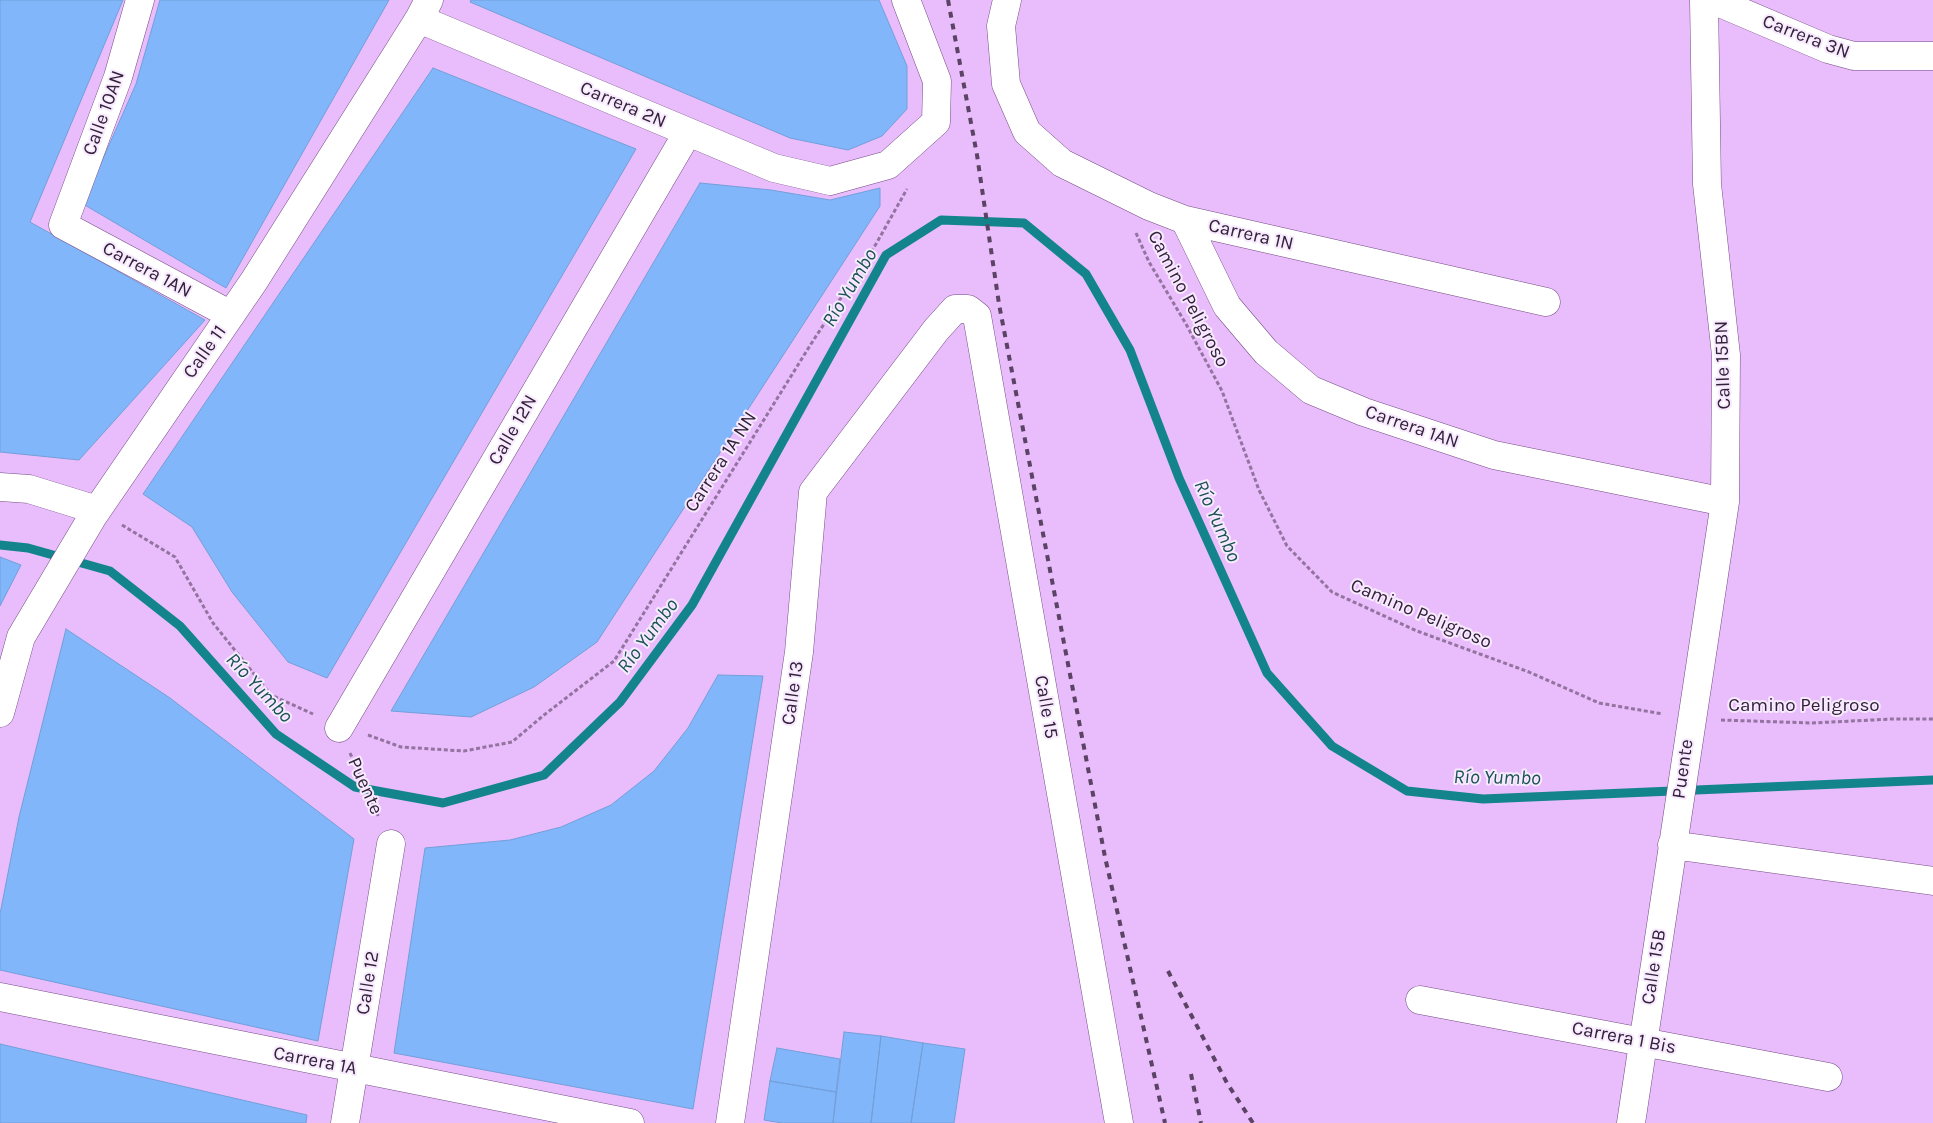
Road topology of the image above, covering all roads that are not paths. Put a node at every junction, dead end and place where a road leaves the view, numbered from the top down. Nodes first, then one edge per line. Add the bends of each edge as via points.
1 (140, 0) edge
2 (906, 0) edge
3 (1007, 0) edge
4 (1704, 0) edge
5 (1713, 0) edge
6 (424, 9) edge
7 (1933, 56) edge
8 (688, 132) junction
9 (1185, 220) junction
10 (63, 225) joint
11 (1546, 302) dead end
12 (955, 309) joint
13 (231, 315) junction
14 (0, 487) edge
15 (1725, 502) junction
16 (95, 513) junction
17 (0, 712) edge
18 (1690, 723) joint
19 (340, 727) road end
20 (1677, 811) joint
21 (391, 844) road end
22 (1672, 845) junction
23 (1933, 881) edge
24 (0, 997) edge
25 (1420, 1000) dead end
26 (1642, 1041) junction
27 (354, 1070) junction
28 (1828, 1077) dead end
29 (345, 1123) edge
30 (630, 1123) edge
31 (730, 1123) edge
32 (1119, 1123) edge
33 (1631, 1123) edge

1 - 10 street, Calle 10AN via 118,76
2 - 8 street, Carrera 2N via 937,81 936,122 888,165 830,182 774,168
3 - 9 street, Carrera 1N via 1001,26 1006,84 1027,132 1062,163
4 - 15 street, Calle 15BN via 1708,184 1726,356
5 - 7 street, Carrera 3N via 1828,49 1854,56
6 - 8 street, Carrera 2N
6 - 13 street, Calle 11
8 - 19 street, Calle 12N
9 - 11 street, Carrera 1N
9 - 15 street, Carrera 1AN via 1227,306 1266,352 1311,390 1364,412 1494,455
10 - 13 street, Carrera 1AN
12 - 31 street, Calle 13 via 813,492 799,652
12 - 32 street, Calle 15 via 968,309 977,316
13 - 16 street, Calle 11
14 - 16 street via 30,489
15 - 18 street, Calle 15BN
16 - 17 street, Calle 11 via 21,637
18 - 20 street, Puente
20 - 22 street, Calle 15B
21 - 27 street, Calle 12
22 - 23 street
22 - 26 street, Calle 15B
24 - 27 street, Carrera 1A
25 - 26 street, Carrera 1 Bis
26 - 28 street, Carrera 1 Bis
26 - 33 street, Calle 15B
27 - 29 street, Calle 12
27 - 30 street, Carrera 1A

